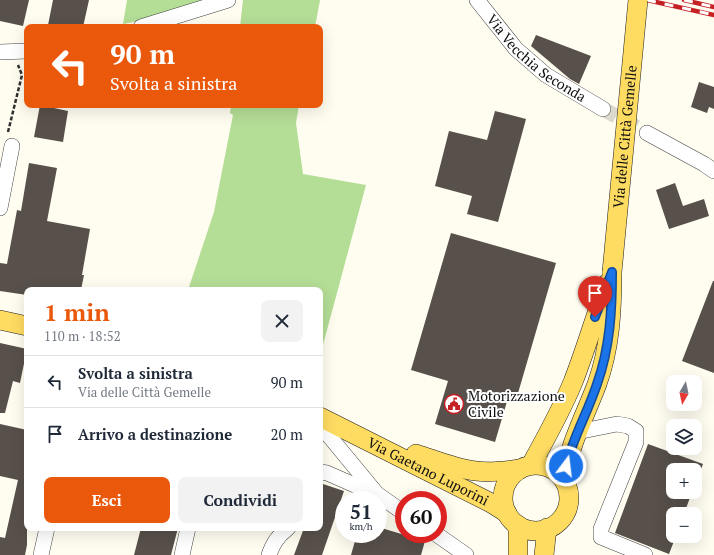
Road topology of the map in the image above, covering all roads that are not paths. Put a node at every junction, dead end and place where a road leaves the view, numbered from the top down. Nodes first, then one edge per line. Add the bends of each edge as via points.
1 (228, 0) edge
2 (477, 0) edge
3 (638, 0) edge
4 (151, 24) edge
5 (603, 109) tunnel mouth
6 (647, 133) tunnel mouth
7 (12, 146) road end
8 (714, 171) edge
9 (0, 208) edge
10 (612, 272) junction
11 (0, 320) edge
12 (24, 325) edge
13 (323, 418) edge
14 (323, 429) edge
15 (348, 430) junction
16 (577, 432) junction
17 (526, 467) junction
18 (323, 472) edge
19 (564, 480) junction
20 (370, 491) edge
21 (375, 491) edge
22 (513, 519) junction
23 (547, 528) junction
24 (46, 531) edge
25 (187, 531) edge
26 (284, 531) edge
27 (447, 542) edge
28 (41, 555) edge
29 (182, 555) edge
30 (270, 555) edge
31 (466, 555) edge
32 (518, 555) edge
33 (544, 555) edge
34 (645, 555) edge

1 - 4 street
2 - 5 street, Via Vecchia Seconda via 526,58 546,75
3 - 10 main road, Via delle Città Gemelle, bridge
6 - 8 street
7 - 9 street
10 - 16 main road, Via delle Città Gemelle via 612,311 608,346 597,385
10 - 17 main road, Via delle Città Gemelle via 572,384 551,429
11 - 12 main road
13 - 15 main road, Via Gaetano Luporini
14 - 21 street
15 - 17 main road, Via Gaetano Luporini via 446,464 475,471 495,472
15 - 22 main road, Via Gaetano Luporini via 491,502
16 - 19 main road, Via delle Città Gemelle via 568,456
16 - 34 street via 617,424 636,431 636,442 601,529 601,537
17 - 19 main road, Via Gaetano Luporini via 542,465 558,472
17 - 22 main road, Via Gaetano Luporini via 509,480 504,494 504,504
18 - 20 street
19 - 23 main road via 569,494 568,509 559,522
22 - 23 main road, Via Gaetano Luporini via 531,530
22 - 32 main road
23 - 33 main road
24 - 28 street
25 - 29 street
26 - 30 street via 273,543
27 - 31 street

